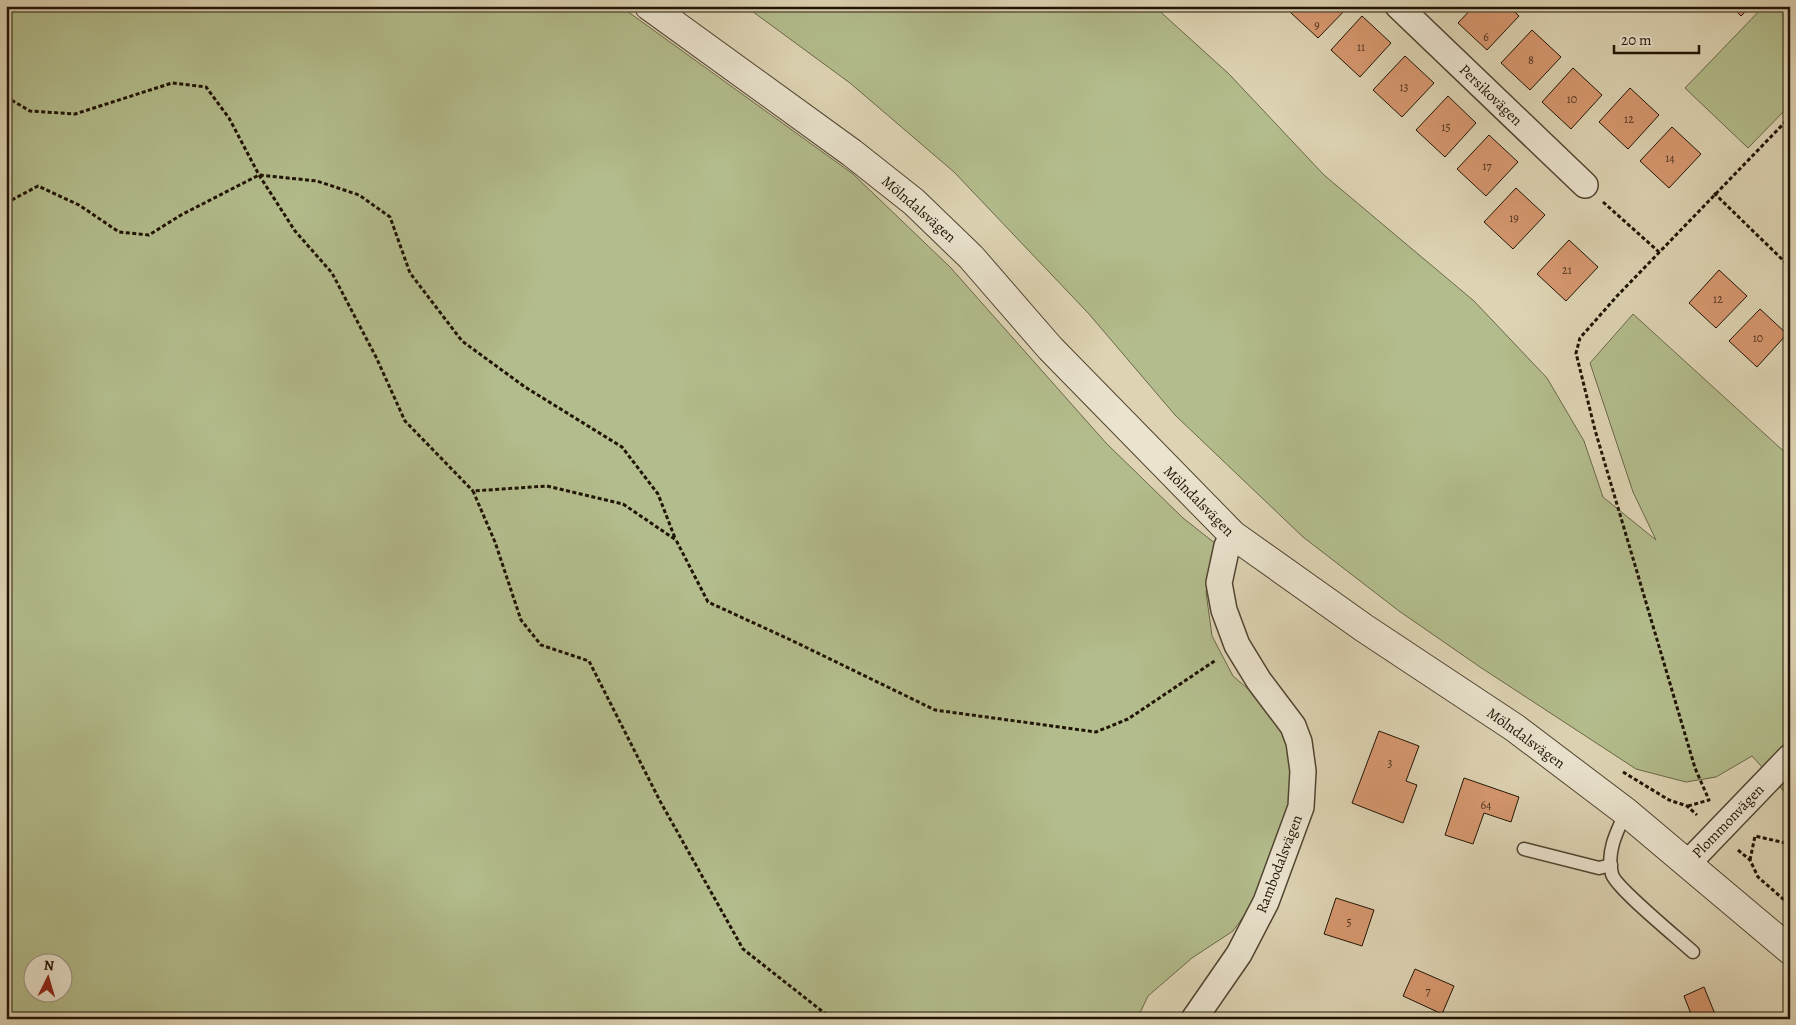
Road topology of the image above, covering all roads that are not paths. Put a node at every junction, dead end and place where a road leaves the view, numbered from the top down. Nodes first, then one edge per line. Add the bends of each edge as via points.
1 (649, 6) edge
2 (1398, 6) edge
3 (1584, 185) road end
4 (1233, 535) junction
5 (1790, 757) edge
6 (1626, 812) junction
7 (1524, 849) dead end
8 (1688, 863) junction
9 (1610, 865) junction
10 (1790, 950) edge
11 (1693, 952) dead end
12 (1194, 1019) edge

1 - 4 street, Mölndalsvägen via 852,153 914,202 971,256 1050,348
2 - 3 street, Persikovägen
4 - 6 street, Mölndalsvägen via 1514,728
4 - 12 street, Rambodalsvägen via 1218,583 1224,610 1237,645 1292,726 1299,742 1303,770 1301,807 1266,902 1239,954
5 - 8 street, Plommonvägen
6 - 8 street, Mölndalsvägen
6 - 9 lane via 1613,839
7 - 9 lane via 1599,868
8 - 10 street, Mölndalsvägen
9 - 11 lane via 1612,877

